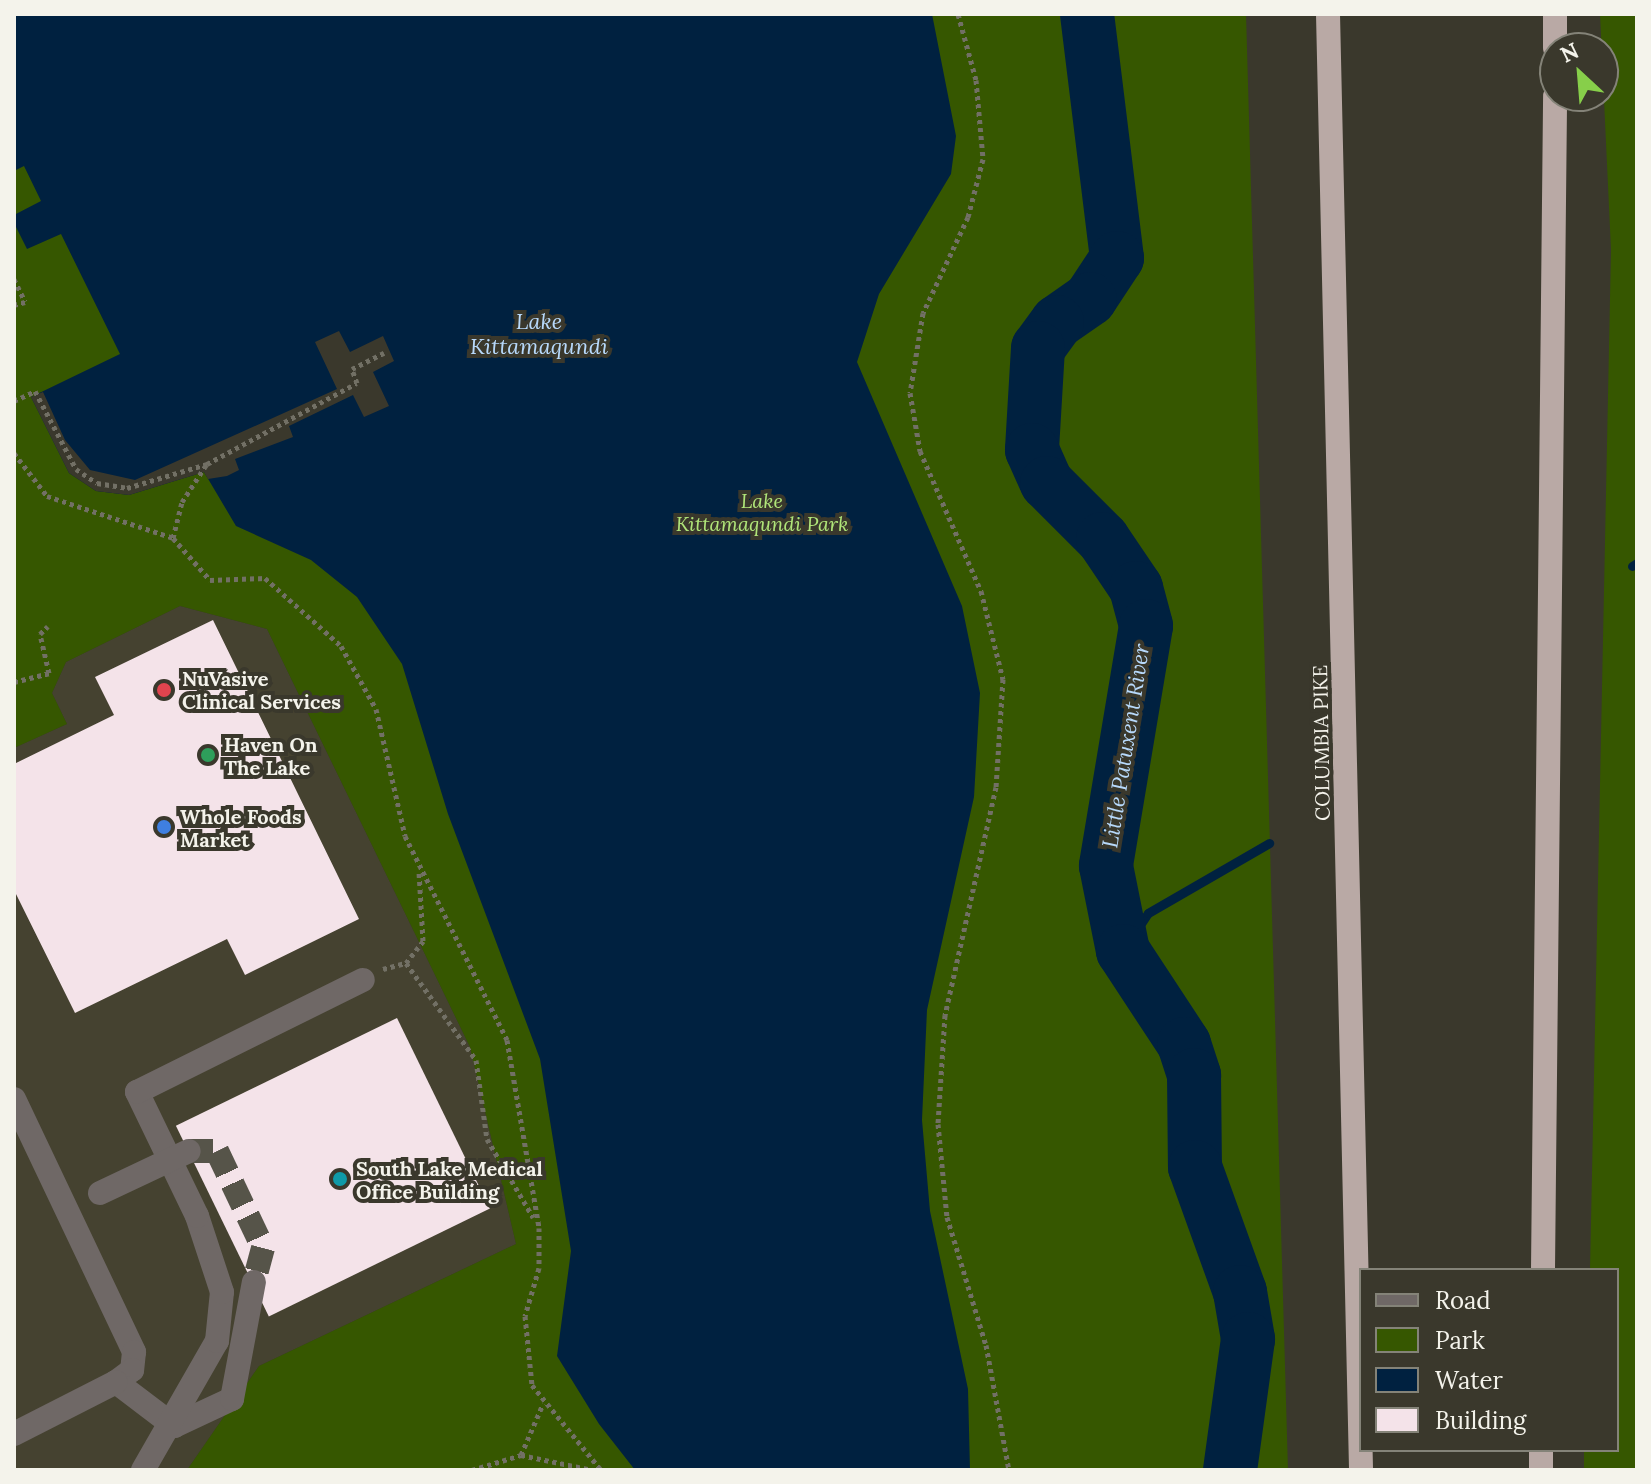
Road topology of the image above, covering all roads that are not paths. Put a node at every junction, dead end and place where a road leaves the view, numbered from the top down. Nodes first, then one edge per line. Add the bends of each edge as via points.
1 (1328, 14) edge
2 (1555, 112) edge
3 (363, 980) road end
4 (14, 1099) edge
5 (189, 1151) tunnel mouth
6 (68, 1211) junction
7 (1543, 1268) edge
8 (254, 1282) tunnel mouth
9 (116, 1382) junction
10 (1359, 1382) edge
11 (174, 1426) junction
12 (14, 1434) edge
13 (143, 1470) edge

1 - 10 highway, COLUMBIA PIKE
2 - 7 highway
3 - 11 lane via 137,1092 197,1216 222,1292 217,1341
4 - 6 lane
5 - 6 lane, bridge
6 - 9 lane via 134,1352 132,1370
8 - 11 lane via 248,1348 232,1399
9 - 11 lane
9 - 12 lane
11 - 13 lane

